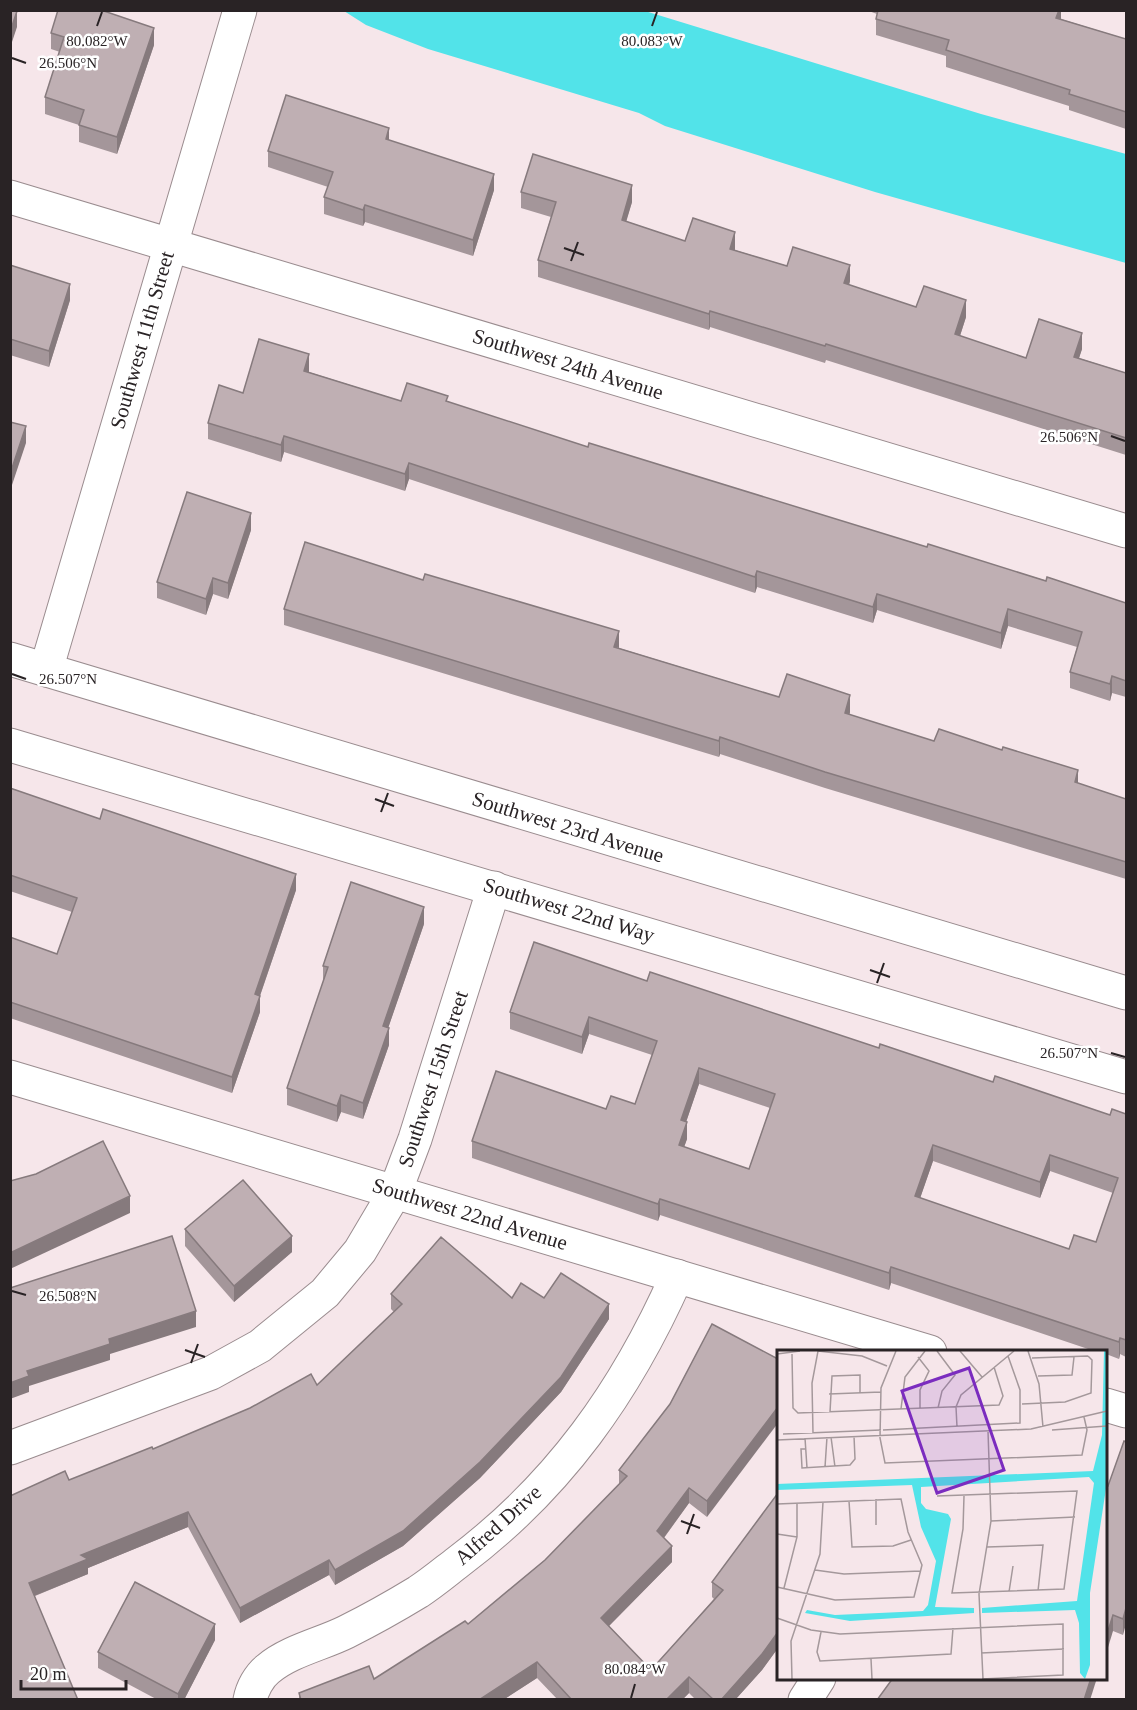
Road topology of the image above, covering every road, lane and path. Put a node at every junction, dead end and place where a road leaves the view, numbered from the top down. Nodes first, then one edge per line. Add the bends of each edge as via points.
1 (240, 10) edge
2 (10, 197) edge
3 (170, 245) junction
4 (1126, 531) edge
5 (10, 660) edge
6 (46, 670) junction
7 (10, 745) edge
8 (494, 888) junction
9 (1126, 993) edge
10 (10, 1077) edge
11 (1126, 1077) edge
12 (395, 1192) junction
13 (677, 1276) junction
14 (923, 1350) edge
15 (1107, 1405) edge
16 (1126, 1411) edge
17 (10, 1448) edge
18 (818, 1680) edge
19 (249, 1700) edge
20 (805, 1700) edge

1 - 3 street, Southwest 11th Street
2 - 3 street, Southwest 24th Avenue
3 - 4 street, Southwest 24th Avenue
3 - 6 street, Southwest 11th Street
5 - 6 street, Southwest 23rd Avenue
6 - 9 street, Southwest 23rd Avenue
7 - 8 street, Southwest 22nd Way
8 - 11 street, Southwest 22nd Way
8 - 12 street, Southwest 15th Street via 416,1139
10 - 12 street, Southwest 22nd Avenue
12 - 13 street, Southwest 22nd Avenue
12 - 17 street, Southwest 15th Street via 360,1251 325,1293 260,1346 211,1373
13 - 14 street, Southwest 22nd Avenue
13 - 19 street, Alfred Drive via 656,1324 615,1396 527,1504 420,1591 268,1669 252,1689
15 - 16 street
18 - 20 street

